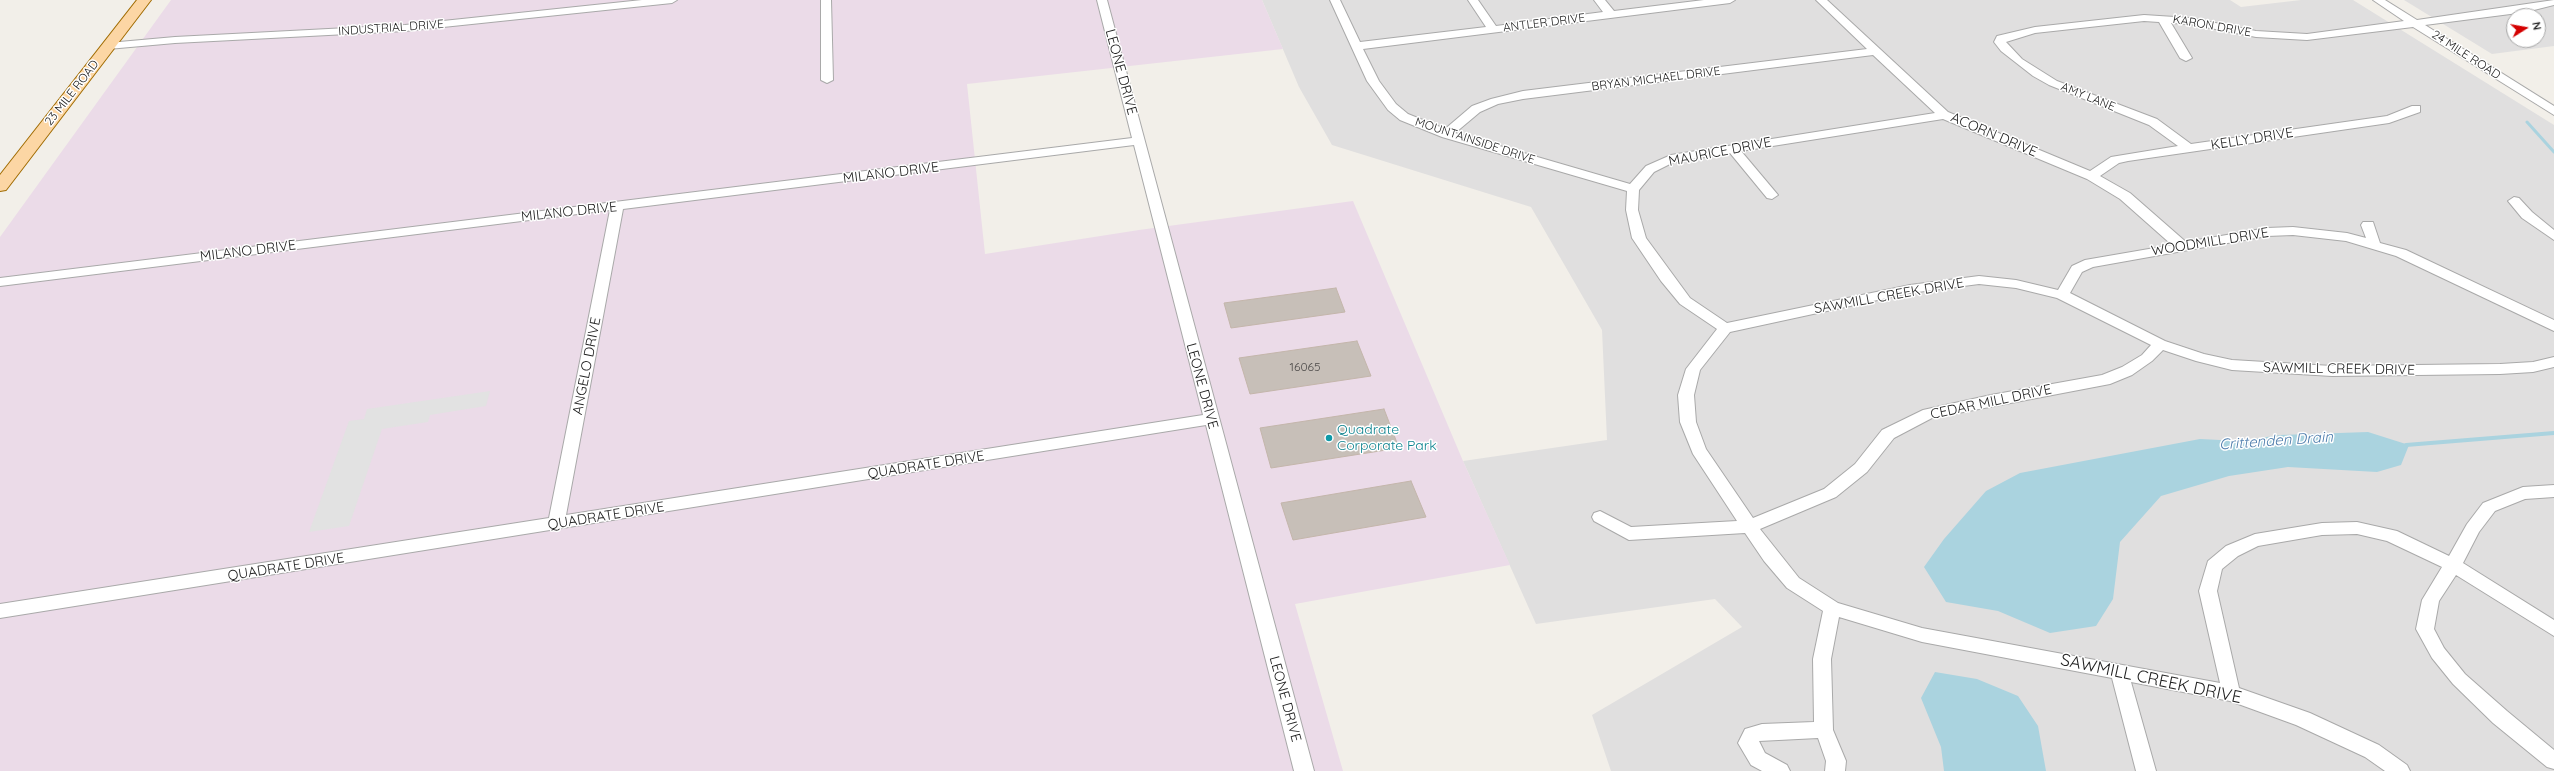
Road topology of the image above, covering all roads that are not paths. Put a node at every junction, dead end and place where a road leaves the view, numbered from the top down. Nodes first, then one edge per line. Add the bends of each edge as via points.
1 (144, 0) edge
2 (672, 0) edge
3 (826, 0) edge
4 (1102, 0) edge
5 (1335, 0) edge
6 (1473, 0) edge
7 (1598, 0) edge
8 (1725, 0) edge
9 (1821, 0) edge
10 (2378, 0) edge
11 (2552, 4) edge
12 (1611, 15) junction
13 (2163, 19) junction
14 (2418, 24) junction
15 (1494, 30) junction
16 (2006, 35) joint
17 (108, 46) junction
18 (1358, 46) junction
19 (1876, 51) junction
20 (2186, 58) dead end
21 (827, 80) dead end
22 (2416, 109) dead end
23 (2554, 111) edge
24 (1944, 115) junction
25 (1446, 134) junction
26 (1138, 141) junction
27 (1733, 149) junction
28 (2190, 149) junction
29 (2091, 176) junction
30 (0, 186) edge
31 (1633, 189) junction
32 (1772, 195) dead end
33 (2514, 201) dead end
34 (617, 207) junction
35 (2368, 225) dead end
36 (2554, 236) edge
37 (2374, 244) junction
38 (2182, 247) junction
39 (0, 282) edge
40 (2062, 295) junction
41 (2554, 326) edge
42 (1725, 328) junction
43 (2160, 344) junction
44 (2554, 362) edge
45 (1211, 419) junction
46 (2554, 491) edge
47 (1600, 517) dead end
48 (556, 524) junction
49 (1750, 526) junction
50 (2453, 566) junction
51 (1832, 608) junction
52 (0, 612) edge
53 (2554, 629) edge
54 (2119, 671) junction
55 (2231, 693) junction
56 (1824, 730) junction
57 (2554, 761) edge
58 (1304, 771) edge
59 (1780, 771) edge
60 (1835, 771) edge
61 (2146, 771) edge
62 (2400, 771) edge

1 - 17 main road, 23 MILE ROAD
2 - 17 street, INDUSTRIAL DRIVE via 406,28
3 - 21 street
4 - 26 street, LEONE DRIVE
5 - 18 street, MOUNTAINSIDE DRIVE
6 - 15 street
7 - 12 street
8 - 12 street, ANTLER DRIVE
9 - 19 street, ACORN DRIVE
10 - 14 street, 24 MILE ROAD
11 - 14 street, KARON DRIVE
12 - 15 street, ANTLER DRIVE
13 - 14 street, KARON DRIVE via 2284,37 2307,38
13 - 16 street, KARON DRIVE via 2144,18
13 - 20 street
14 - 23 street, 24 MILE ROAD
15 - 18 street, ANTLER DRIVE
16 - 28 street, AMY LANE via 2000,42 2005,49 2037,74 2053,83 2153,122
17 - 30 main road, 23 MILE ROAD
18 - 25 street, MOUNTAINSIDE DRIVE via 1373,81 1392,107 1419,125
19 - 24 street, ACORN DRIVE
19 - 25 street, BRYAN MICHAEL DRIVE via 1523,95 1495,101 1476,109
22 - 28 street, KELLY DRIVE via 2389,119
24 - 27 street, MAURICE DRIVE
24 - 29 street, ACORN DRIVE
25 - 31 street, MOUNTAINSIDE DRIVE
26 - 34 street, MILANO DRIVE
26 - 45 street, LEONE DRIVE
27 - 31 street, MAURICE DRIVE via 1671,160 1650,169
27 - 32 street
28 - 29 street, KELLY DRIVE via 2116,160
29 - 38 street, ACORN DRIVE via 2125,196
31 - 42 street via 1632,210 1639,238 1666,278 1685,300
33 - 36 street
34 - 39 street, MILANO DRIVE
34 - 48 street, ANGELO DRIVE
35 - 37 street
37 - 38 street, WOODMILL DRIVE via 2347,237 2293,231 2267,232
37 - 41 street, WOODMILL DRIVE via 2428,264
38 - 40 street, WOODMILL DRIVE via 2090,263 2077,269
40 - 42 street, SAWMILL CREEK DRIVE via 2034,287 1995,282 1956,282 1910,289
40 - 43 street, SAWMILL CREEK DRIVE
42 - 49 street via 1694,369 1686,395 1688,422 1699,450
43 - 44 street, SAWMILL CREEK DRIVE via 2232,365 2304,371 2500,369 2533,367
43 - 49 street, CEDAR MILL DRIVE via 2147,358 2128,371 2105,380 1928,414 1888,434 1861,468 1830,493
45 - 48 street, QUADRATE DRIVE
45 - 58 street, LEONE DRIVE
46 - 50 street via 2523,493 2489,507 2473,528
47 - 49 street, CEDAR MILL DRIVE via 1629,534
48 - 52 street, QUADRATE DRIVE
49 - 51 street, SAWMILL CREEK DRIVE via 1770,556 1793,583
50 - 53 street
50 - 55 street via 2391,535 2357,528 2322,530 2255,540 2232,551 2214,566 2208,591
50 - 57 street via 2431,600 2425,629 2438,653 2459,679
51 - 54 street, SAWMILL CREEK DRIVE via 1922,636
51 - 56 street via 1822,659
54 - 55 street, SAWMILL CREEK DRIVE
54 - 61 street
55 - 62 street, SAWMILL CREEK DRIVE via 2303,719 2372,751
56 - 59 street via 1762,732 1752,735 1748,743 1758,759
56 - 60 street via 1836,761

